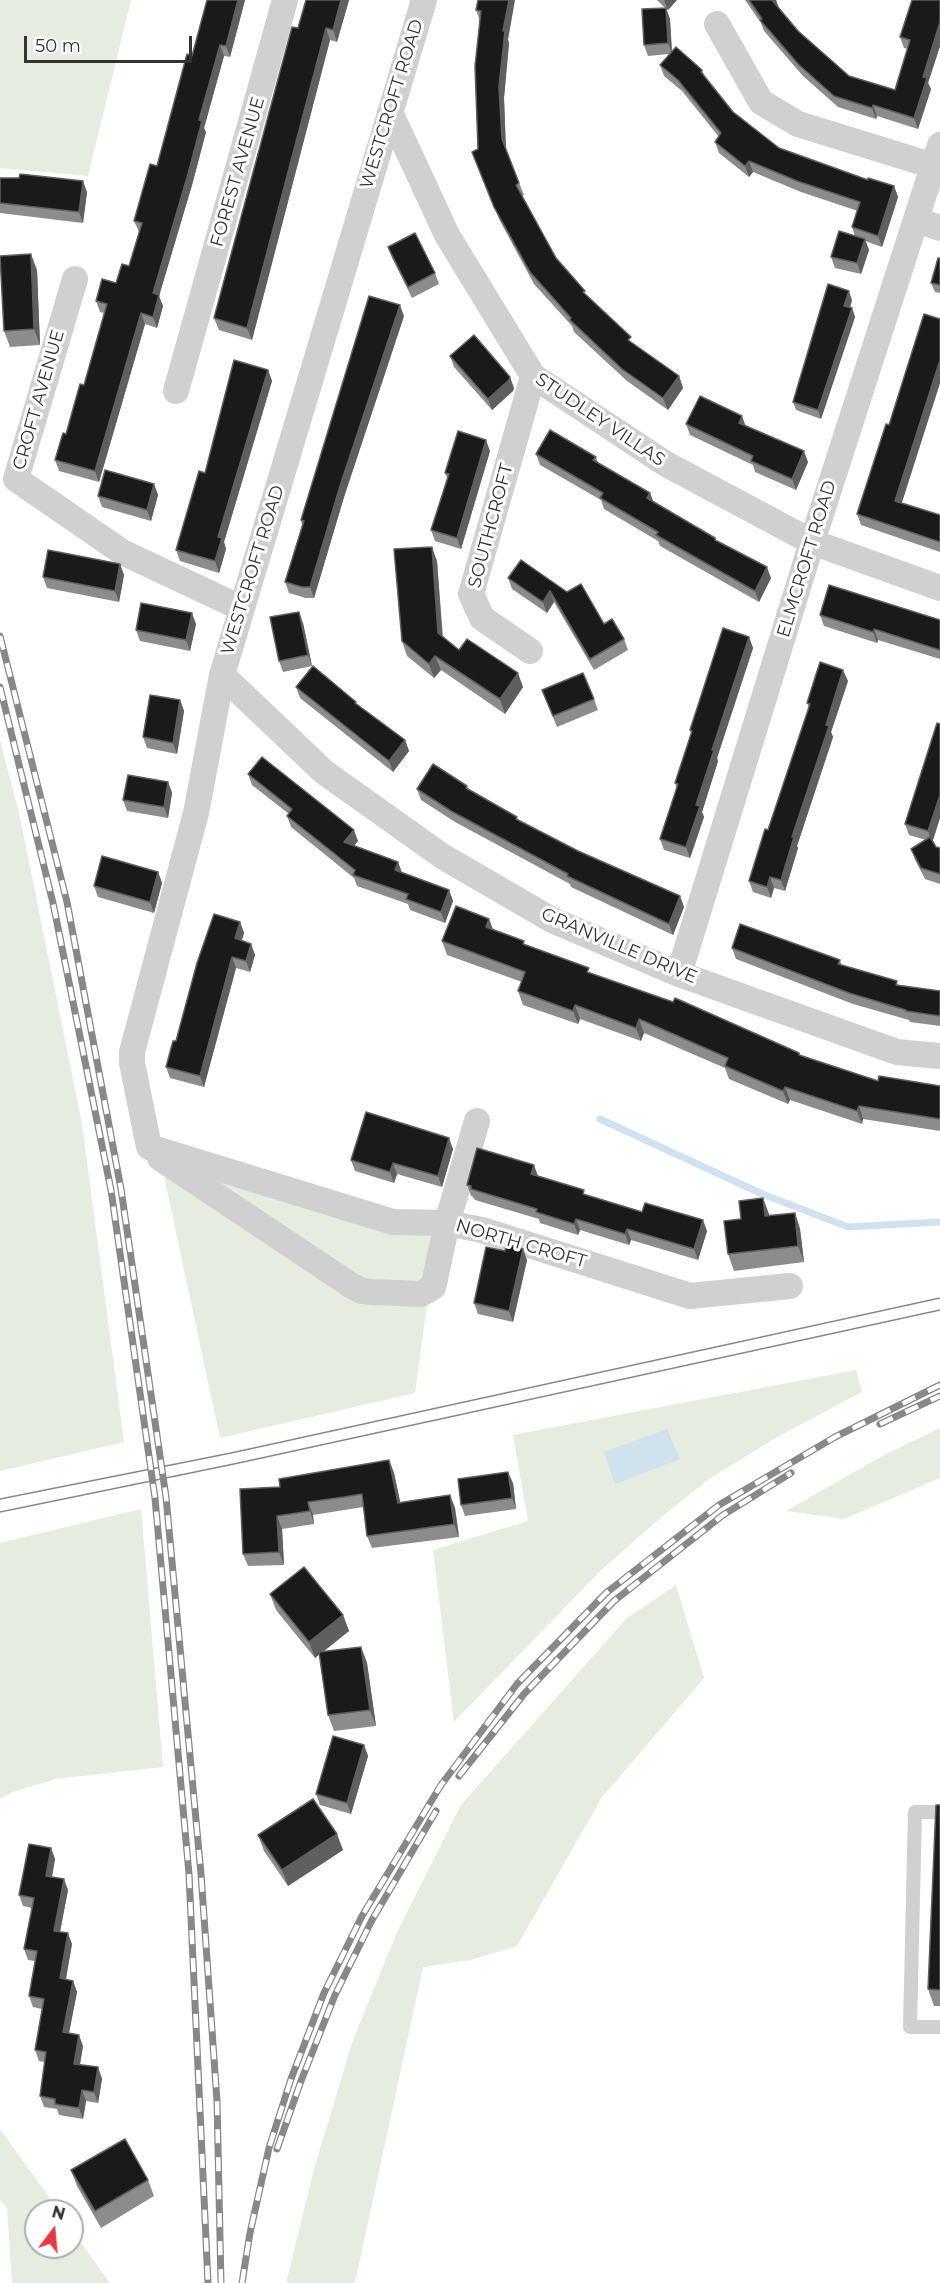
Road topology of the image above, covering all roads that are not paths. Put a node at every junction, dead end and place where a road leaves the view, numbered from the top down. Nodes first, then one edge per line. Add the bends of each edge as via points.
1 (285, 0) edge
2 (423, 0) edge
3 (717, 24) dead end
4 (390, 112) junction
5 (937, 155) edge
6 (928, 224) edge
7 (75, 279) dead end
8 (533, 376) junction
9 (176, 391) dead end
10 (812, 542) junction
11 (940, 588) edge
12 (241, 608) junction
13 (530, 651) dead end
14 (222, 675) junction
15 (679, 974) junction
16 (940, 1056) edge
17 (477, 1121) dead end
18 (149, 1147) junction
19 (447, 1223) junction
20 (790, 1286) dead end
21 (940, 1812) edge
22 (940, 2027) edge

1 - 9 street, FOREST AVENUE
2 - 4 street, WESTCROFT ROAD
3 - 5 street via 761,102 798,124
4 - 8 street, STUDLEY VILLAS via 447,235
4 - 12 street, WESTCROFT ROAD
5 - 6 street, ELMCROFT ROAD
6 - 10 street, ELMCROFT ROAD
7 - 12 street, CROFT AVENUE via 16,479 122,552
8 - 10 street, STUDLEY VILLAS via 666,464
8 - 13 street, SOUTHCROFT via 471,594 482,618
10 - 11 street, STUDLEY VILLAS
10 - 15 street, ELMCROFT ROAD
12 - 14 street, WESTCROFT ROAD
14 - 15 street, GRANVILLE DRIVE via 324,772 442,856 552,920
14 - 18 street, WESTCROFT ROAD via 196,813 132,1052
15 - 16 street, GRANVILLE DRIVE via 897,1052
17 - 19 street
18 - 19 street, NORTH CROFT via 393,1222
18 - 19 street via 164,1161 362,1291 428,1292 435,1280
19 - 20 street, NORTH CROFT via 482,1230 690,1296
21 - 22 lane via 915,1812 910,2026

